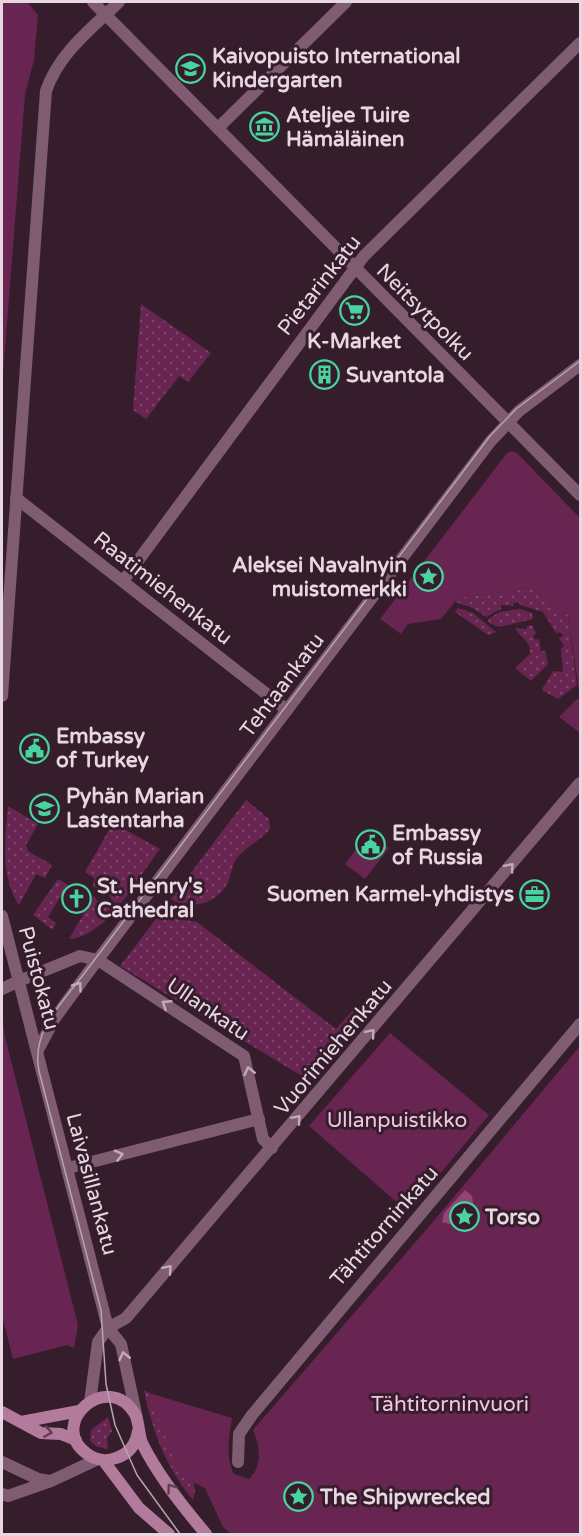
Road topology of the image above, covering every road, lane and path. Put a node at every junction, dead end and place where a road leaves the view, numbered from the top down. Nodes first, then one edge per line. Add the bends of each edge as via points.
1 (93, 2) edge
2 (119, 2) edge
3 (346, 2) edge
4 (106, 14) junction
5 (580, 42) edge
6 (218, 128) junction
7 (354, 268) junction
8 (580, 366) edge
9 (508, 421) junction
10 (580, 495) edge
11 (16, 498) junction
12 (123, 581) junction
13 (2, 696) edge
14 (287, 710) junction
15 (580, 783) edge
16 (2, 916) edge
17 (98, 960) junction
18 (19, 981) junction
19 (2, 989) edge
20 (580, 1024) edge
21 (38, 1050) junction
22 (259, 1119) junction
23 (272, 1148) junction
24 (68, 1168) junction
25 (108, 1328) junction
26 (90, 1402) junction
27 (79, 1411) junction
28 (2, 1412) edge
29 (137, 1418) junction
30 (21, 1422) junction
31 (138, 1431) junction
32 (76, 1440) junction
33 (101, 1460) junction
34 (2, 1462) edge
35 (238, 1462) dead end
36 (51, 1481) junction
37 (2, 1494) edge
38 (169, 1534) edge
39 (206, 1534) edge

1 - 4 street, Neitsytpolku
2 - 4 street
3 - 6 street
4 - 6 street, Neitsytpolku
4 - 11 street via 53,71 46,91
5 - 7 street, Pietarinkatu
6 - 7 street, Neitsytpolku
7 - 9 street, Neitsytpolku
7 - 12 street, Pietarinkatu
8 - 9 street, Tehtaankatu
9 - 10 street, Neitsytpolku
9 - 14 street, Tehtaankatu
11 - 12 street, Raatimiehenkatu
11 - 13 street
12 - 14 street, Raatimiehenkatu
14 - 17 street, Tehtaankatu
23 -> 15 street, Vuorimiehenkatu
16 - 18 street, Puistokatu
17 - 18 street via 80,956
21 -> 17 street, Tehtaankatu via 55,1018
22 -> 17 street, Ullankatu via 244,1056
18 - 19 street
18 - 21 street, Puistokatu
20 - 35 street, Tähtitorninkatu via 252,1415 239,1434
21 - 24 street, Laivasillankatu
22 - 23 street, Ullankatu via 263,1139
24 -> 22 street
25 -> 23 street, Vuorimiehenkatu via 126,1318
24 - 25 street, Laivasillankatu
25 - 26 street via 98,1342
29 -> 25 street, Laivasillankatu via 121,1344
26 - 27 main road
26 - 29 main road via 115,1398
27 - 30 main road
27 - 32 main road via 74,1422
28 - 30 main road
29 - 31 main road, Laivasillankatu
30 -> 32 main road via 41,1432
31 - 33 main road via 126,1453
39 -> 31 main road, Laivasillankatu via 155,1466
32 - 33 main road via 87,1454
33 - 36 street
33 - 38 main road via 139,1508
34 - 36 street
36 - 37 street via 8,1496

